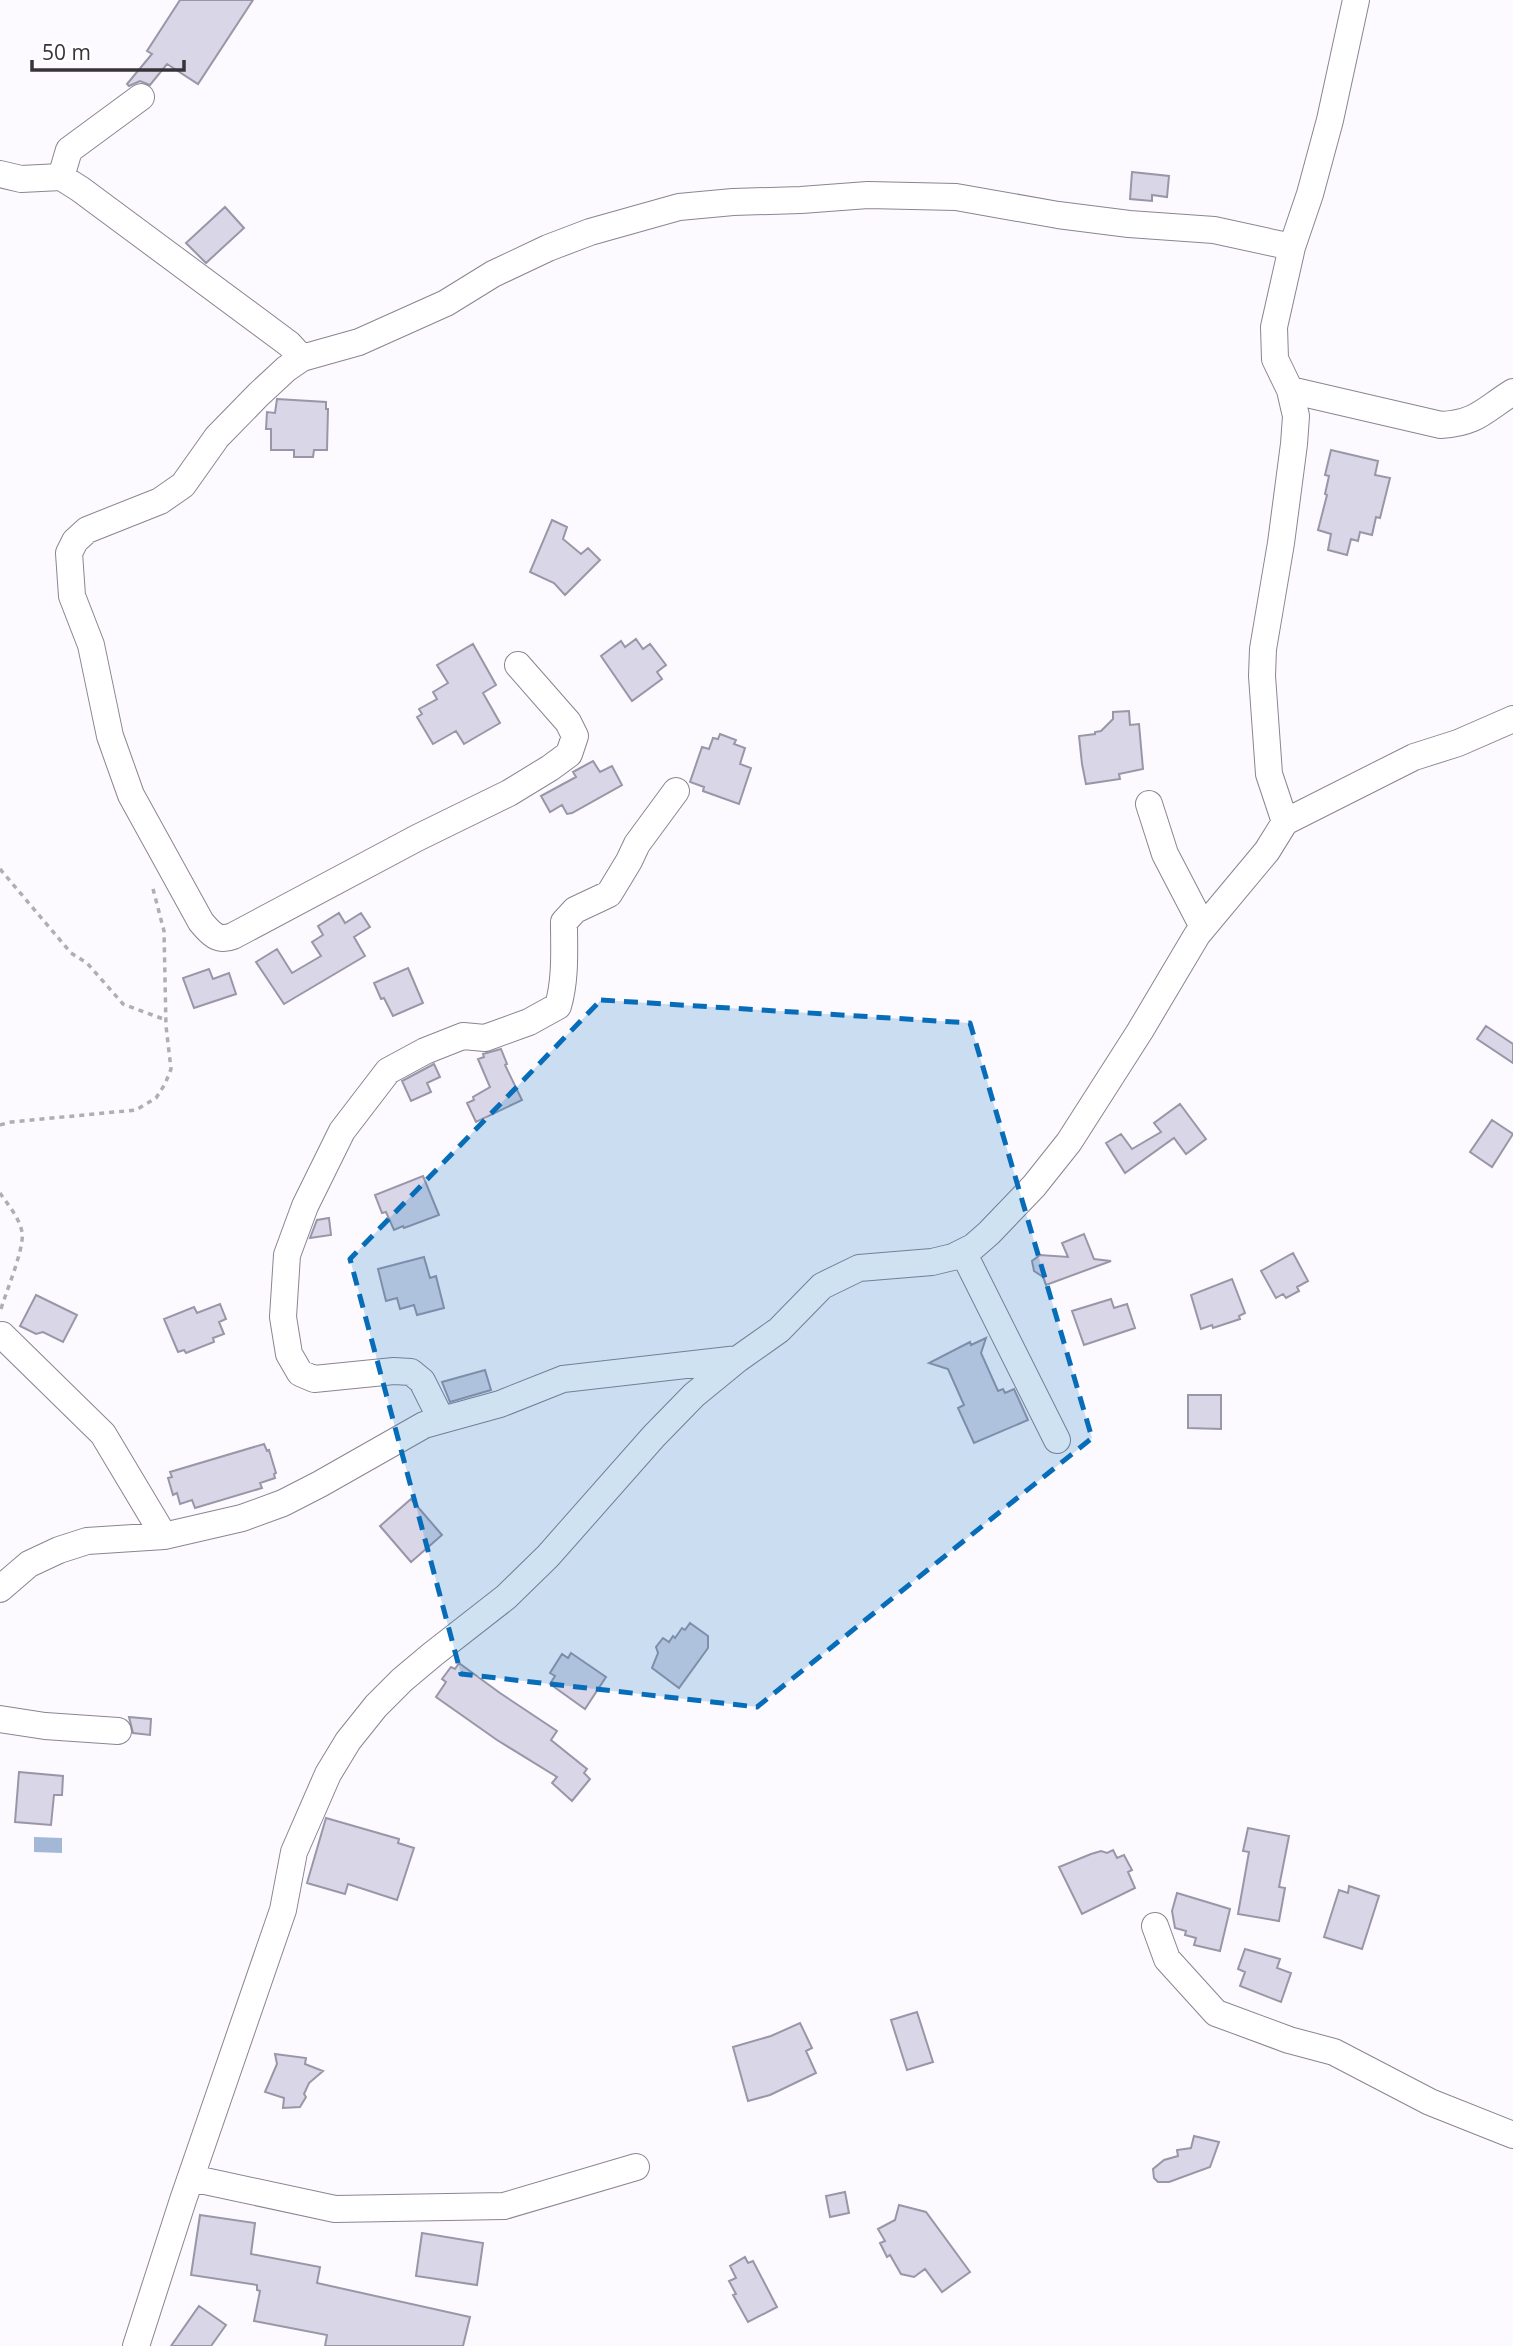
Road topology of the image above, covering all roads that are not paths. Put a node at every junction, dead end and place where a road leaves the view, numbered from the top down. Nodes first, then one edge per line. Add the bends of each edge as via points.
1 (1356, 0) edge
2 (141, 97) dead end
3 (0, 174) edge
4 (61, 177) junction
5 (1292, 247) junction
6 (302, 358) junction
7 (1290, 390) junction
8 (1513, 392) edge
9 (518, 665) dead end
10 (1513, 719) edge
11 (676, 791) dead end
12 (1149, 804) dead end
13 (1285, 822) junction
14 (1203, 927) junction
15 (964, 1252) junction
16 (1, 1324) edge
17 (738, 1359) junction
18 (441, 1419) junction
19 (1057, 1440) dead end
20 (164, 1536) junction
21 (0, 1589) edge
22 (0, 1719) edge
23 (118, 1731) dead end
24 (1155, 1926) dead end
25 (1513, 2135) edge
26 (636, 2167) dead end
27 (191, 2178) junction
28 (136, 2346) edge

1 - 5 street via 1330,120
2 - 4 street via 69,150
3 - 4 street via 21,179
4 - 6 street
5 - 6 street via 1214,230 1117,223 956,197 868,195 679,207 548,248 446,303 359,342
5 - 7 street via 1274,327 1275,359
6 - 9 street via 218,437 183,485 160,501 87,530 69,554 72,596 91,645 110,736 131,796 201,922 217,938 233,936 509,793 569,754 575,736 568,722
7 - 8 street via 1441,425 1461,424 1483,414
7 - 13 street via 1296,416 1294,443 1262,676 1269,774
10 - 13 street via 1414,757
11 - 18 street via 637,844 609,894 575,910 564,922 558,1006 485,1038 463,1036 388,1071 342,1131 305,1206 287,1255 283,1317 289,1354 300,1373 314,1379 411,1372 422,1381
12 - 14 street via 1164,853
13 - 14 street via 1267,851
14 - 15 street via 1069,1142 1034,1186
15 - 17 street via 932,1262 859,1268 822,1286 779,1330
15 - 19 street
16 - 20 street via 103,1434
17 - 18 street via 563,1379 500,1404
17 - 27 street via 654,1436 514,1589 402,1680 348,1741 328,1774 294,1852 283,1910
18 - 20 street via 424,1424 283,1503
20 - 21 street via 87,1541 59,1550 29,1564
22 - 23 street
24 - 25 street via 1167,1959 1216,2013 1334,2052 1430,2102
26 - 27 street via 504,2206 335,2209
27 - 28 street

